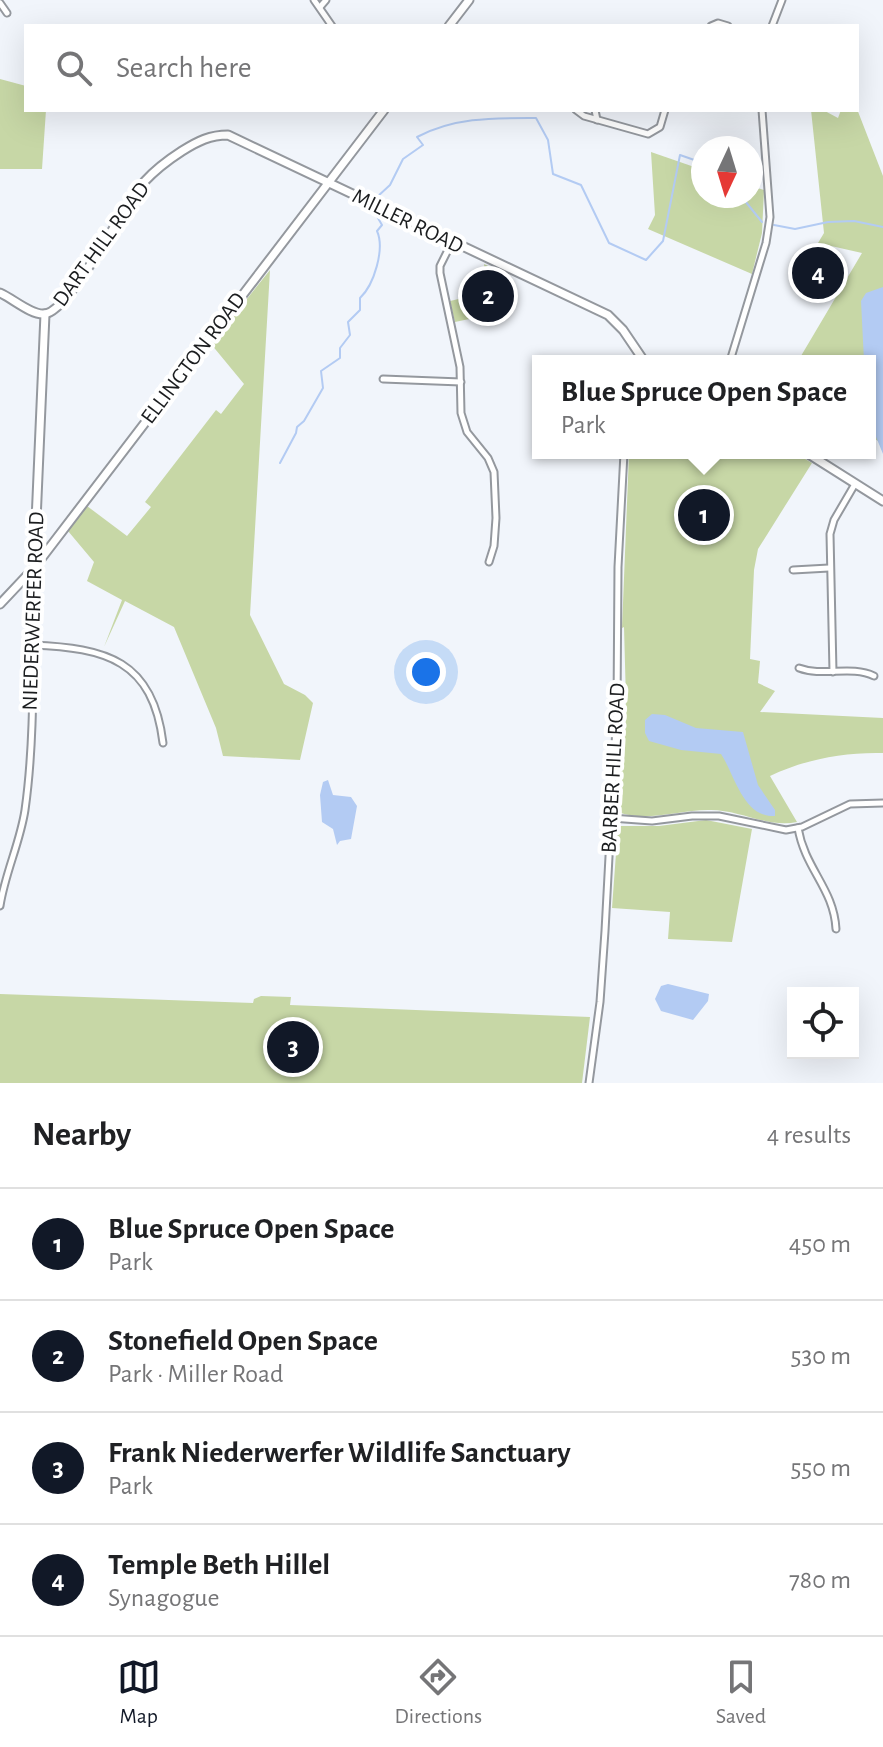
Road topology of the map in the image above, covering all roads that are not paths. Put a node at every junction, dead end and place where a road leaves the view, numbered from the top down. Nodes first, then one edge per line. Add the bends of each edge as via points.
1 (314, 0) edge
2 (326, 0) edge
3 (469, 0) edge
4 (782, 0) edge
5 (0, 3) edge
6 (320, 7) junction
7 (7, 13) dead end
8 (331, 24) edge
9 (451, 24) edge
10 (773, 24) edge
11 (382, 112) edge
12 (578, 112) edge
13 (595, 112) edge
14 (664, 112) edge
15 (762, 112) edge
16 (597, 120) junction
17 (329, 182) junction
18 (452, 242) junction
19 (0, 293) edge
20 (45, 314) junction
21 (639, 355) edge
22 (732, 355) edge
23 (383, 379) dead end
24 (461, 382) junction
25 (624, 459) edge
26 (816, 459) edge
27 (855, 484) junction
28 (883, 501) edge
29 (489, 562) dead end
30 (34, 568) junction
31 (829, 568) junction
32 (793, 570) dead end
33 (0, 604) edge
34 (32, 645) junction
35 (799, 668) dead end
36 (833, 672) junction
37 (874, 676) dead end
38 (163, 743) dead end
39 (883, 803) edge
40 (611, 818) junction
41 (798, 828) junction
42 (0, 906) edge
43 (836, 929) dead end
44 (589, 1083) edge

1 - 6 street
2 - 6 street
3 - 9 street
4 - 10 street
5 - 7 street
6 - 8 street
11 - 17 street, ELLINGTON ROAD
12 - 16 street
13 - 16 street
14 - 16 street via 660,127 651,133
15 - 22 street via 770,217
17 - 18 street, MILLER ROAD
17 - 20 street, DART HILL ROAD via 228,135 199,140 143,183 76,286
17 - 30 street, ELLINGTON ROAD
18 - 21 street, MILLER ROAD via 608,315
18 - 24 street via 440,273
19 - 20 street, DART HILL ROAD
20 - 30 street, NIEDERWERFER ROAD
23 - 24 street
24 - 29 street via 467,432 488,458 497,487
25 - 40 street, BARBER HILL ROAD
26 - 27 street
27 - 28 street
27 - 31 street via 834,520
30 - 33 street, ELLINGTON ROAD
30 - 34 street, NIEDERWERFER ROAD
31 - 32 street
31 - 36 street
34 - 38 street via 88,649 121,663 151,695
34 - 42 street, NIEDERWERFER ROAD via 25,811
35 - 36 street
36 - 37 street via 864,671
39 - 41 street via 850,804
40 - 41 street via 712,816 780,830
40 - 44 street, BARBER HILL ROAD via 600,1002
41 - 43 street via 808,864 831,901

